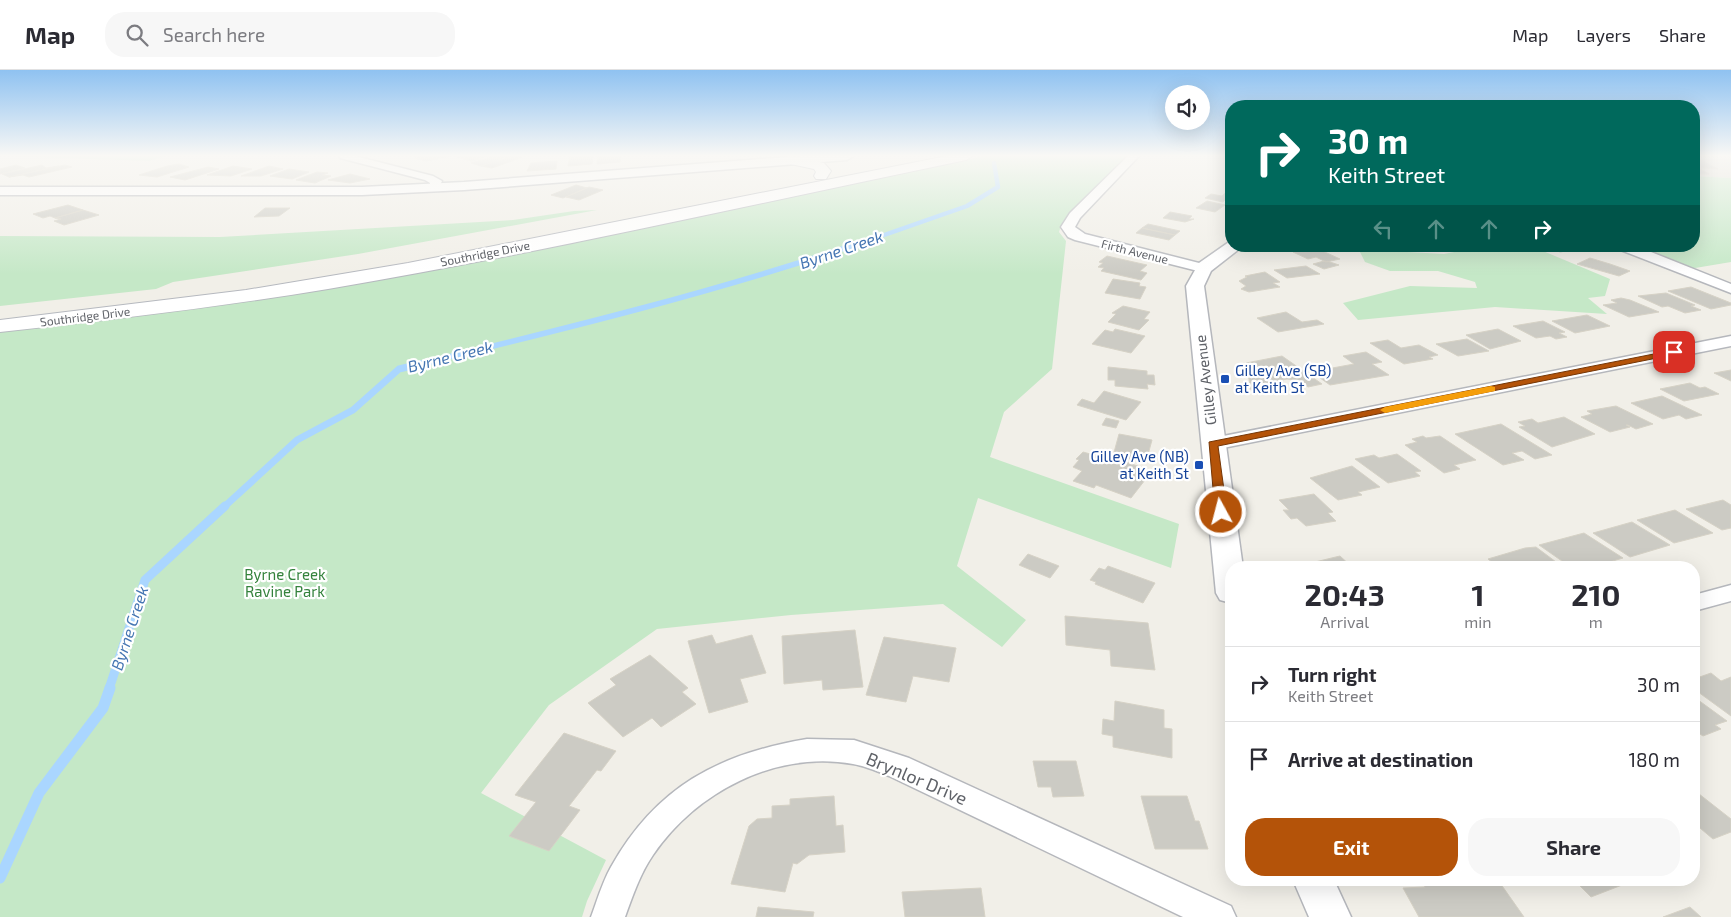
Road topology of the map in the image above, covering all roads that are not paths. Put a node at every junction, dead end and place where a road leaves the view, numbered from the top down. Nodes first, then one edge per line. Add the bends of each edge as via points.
1 (722, 196) edge
2 (771, 196) edge
3 (1094, 196) edge
4 (1226, 252) edge
5 (1638, 252) edge
6 (1202, 268) junction
7 (1731, 289) edge
8 (0, 314) edge
9 (0, 326) edge
10 (1731, 341) edge
11 (1213, 444) junction
12 (1227, 561) edge
13 (1731, 593) edge
14 (1700, 602) edge
15 (1316, 886) edge
16 (608, 917) edge
17 (1219, 917) edge
18 (1330, 917) edge

1 - 8 main road, Southridge Drive via 360,266 255,283
2 - 9 main road, Southridge Drive via 329,282 192,303
3 - 6 street, Firth Avenue via 1074,216 1069,230 1080,237
4 - 6 street
5 - 7 street
6 - 11 street, Gilley Avenue via 1195,286
10 - 11 street
11 - 12 street, Gilley Avenue
13 - 14 street
15 - 18 street
16 - 17 street, Brynlor Drive via 618,888 640,845 685,798 709,781 766,757 825,750 850,752 899,767

